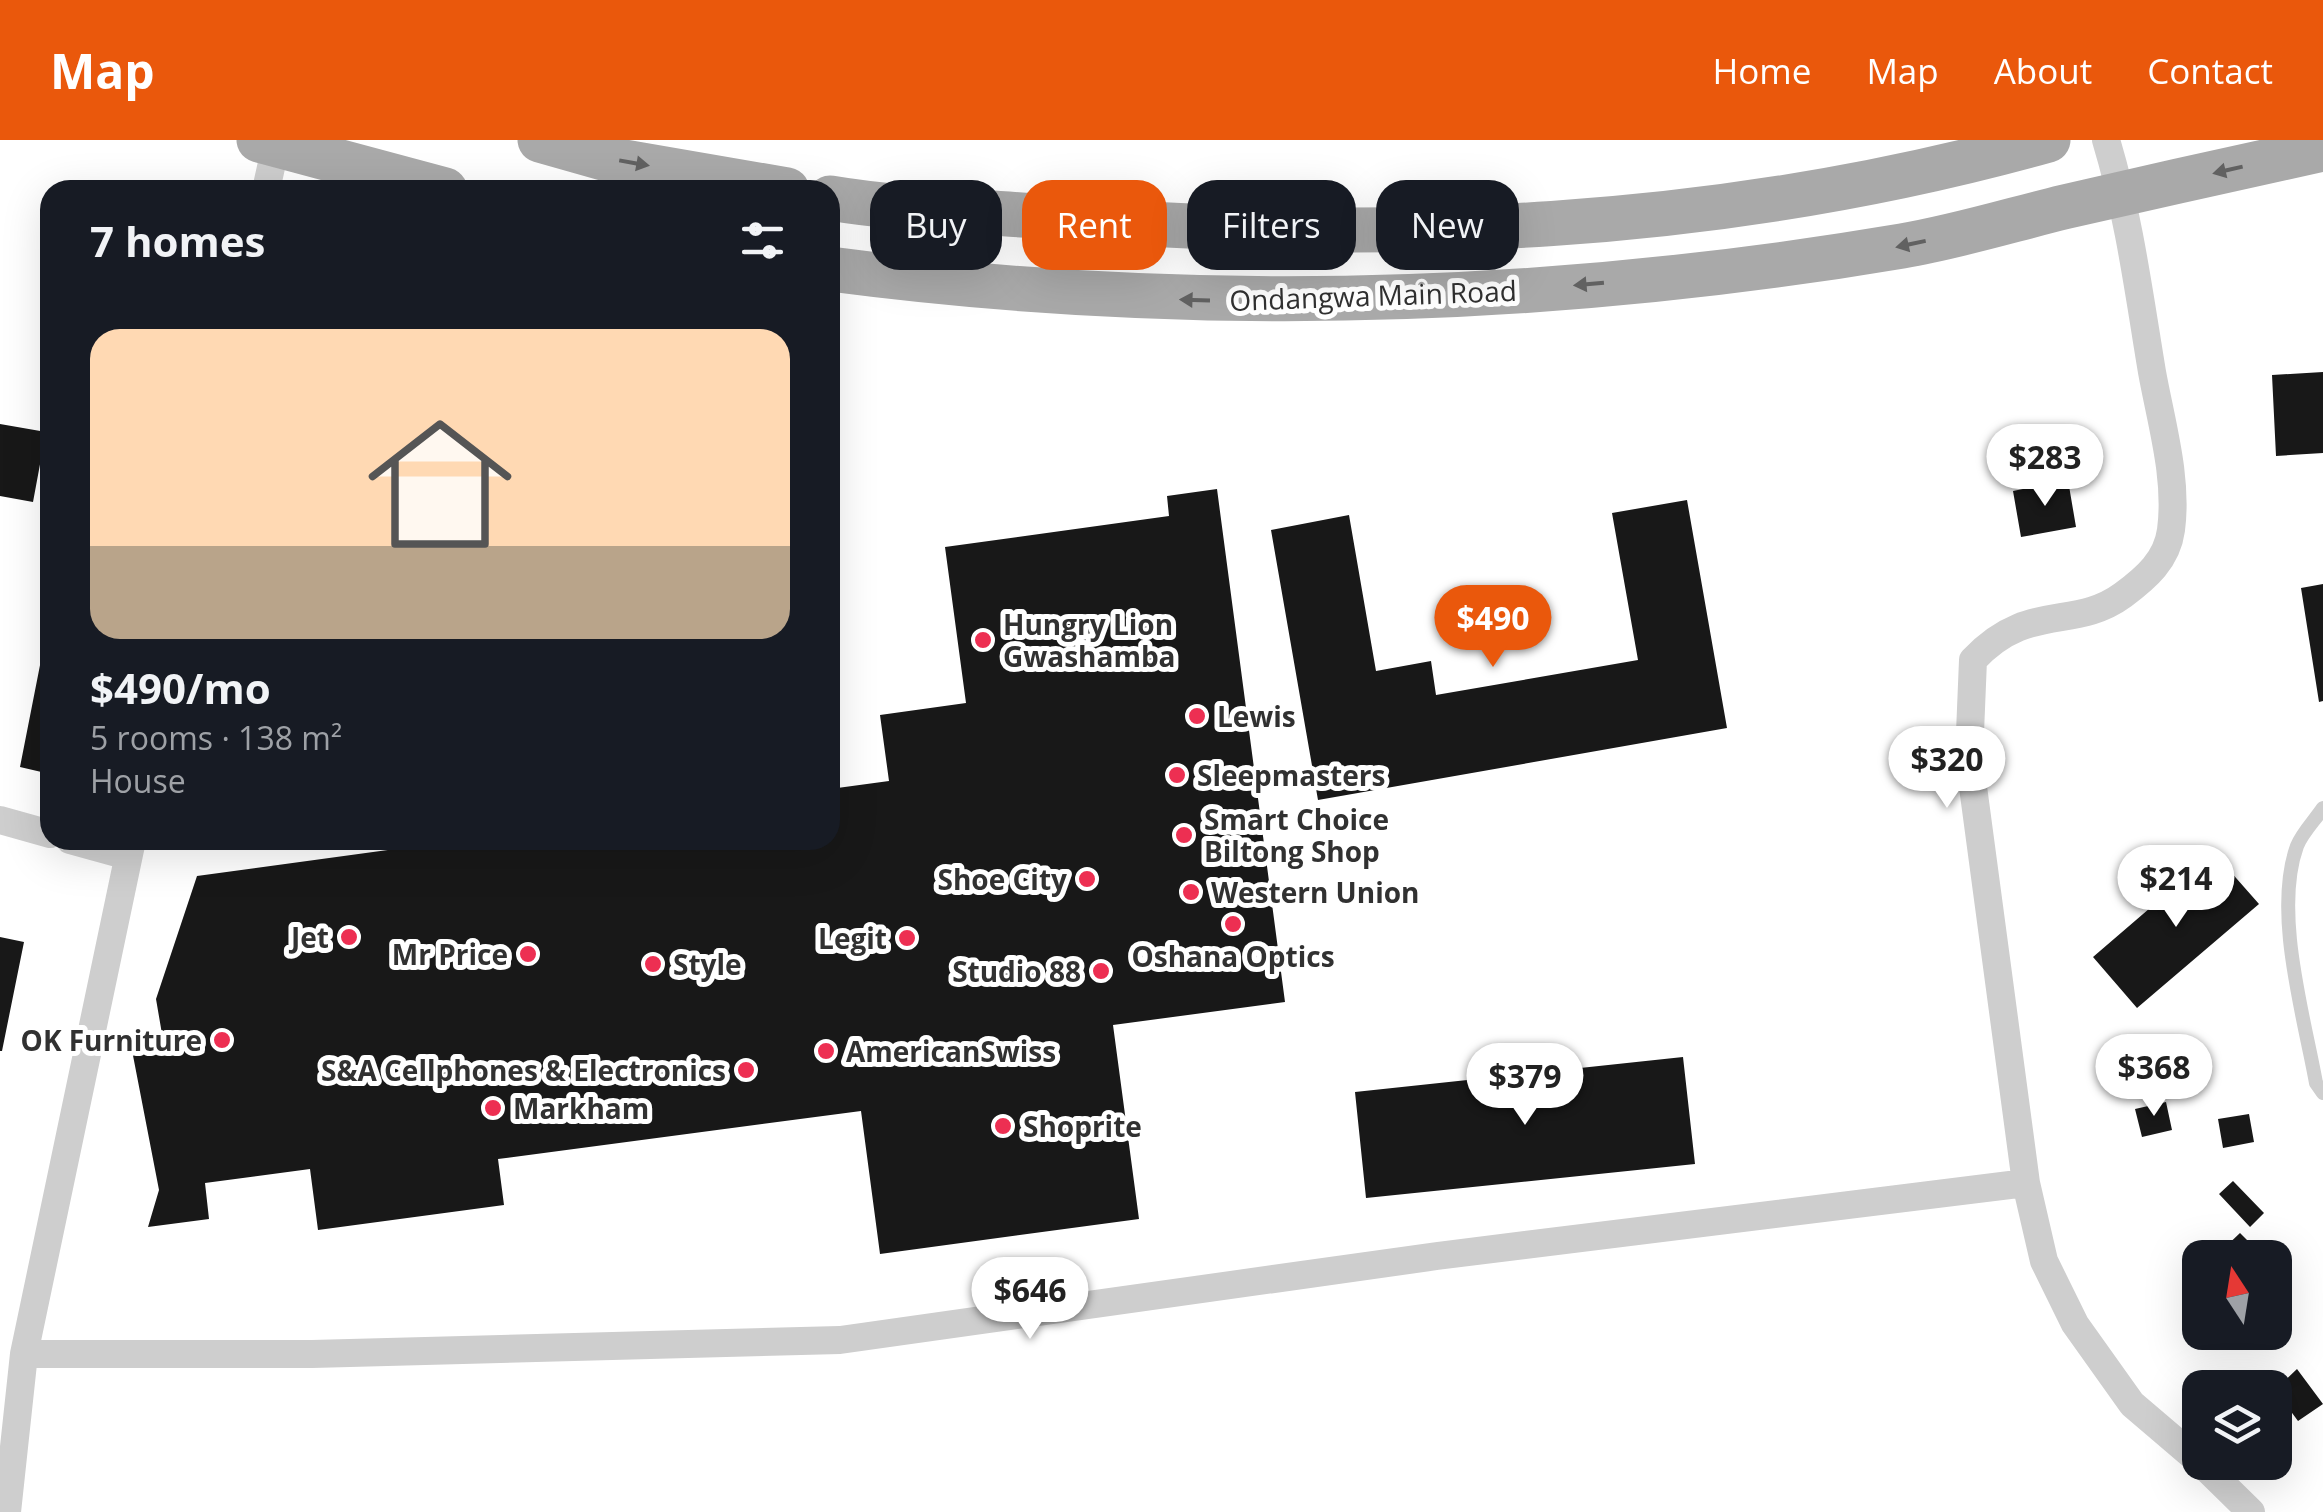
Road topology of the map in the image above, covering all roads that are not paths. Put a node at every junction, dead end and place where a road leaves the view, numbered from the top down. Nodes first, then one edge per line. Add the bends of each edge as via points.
1 (540, 140) edge
2 (2048, 140) edge
3 (2106, 140) edge
4 (270, 142) edge
5 (2323, 149) edge
6 (267, 180) edge
7 (409, 180) edge
8 (730, 180) edge
9 (2122, 193) junction
10 (840, 199) edge
11 (840, 270) edge
12 (2323, 808) edge
13 (0, 820) edge
14 (40, 831) edge
15 (130, 850) edge
16 (2323, 1093) edge
17 (2026, 1183) junction
18 (24, 1354) junction
19 (2182, 1447) edge
20 (2218, 1480) edge
21 (7, 1512) edge
22 (2250, 1512) edge

1 -> 8 main road
2 - 10 main road via 1945,169 1766,204 1561,225 1321,232
3 - 9 street
4 - 6 street
4 - 7 main road
5 -> 9 main road, Ondangwa Main Road
9 -> 11 main road, Ondangwa Main Road via 1906,246 1704,275 1415,298 1232,302 1055,294
9 - 17 street via 2171,480 2171,532 2159,565 2119,598 1996,636 1974,660 1969,694 1969,758
12 - 16 lane via 2298,844 2289,887 2294,962
13 - 14 street
15 - 18 street
17 - 18 street via 840,1340
17 - 19 street via 2044,1261 2075,1324 2132,1404
18 - 21 street
20 - 22 street

